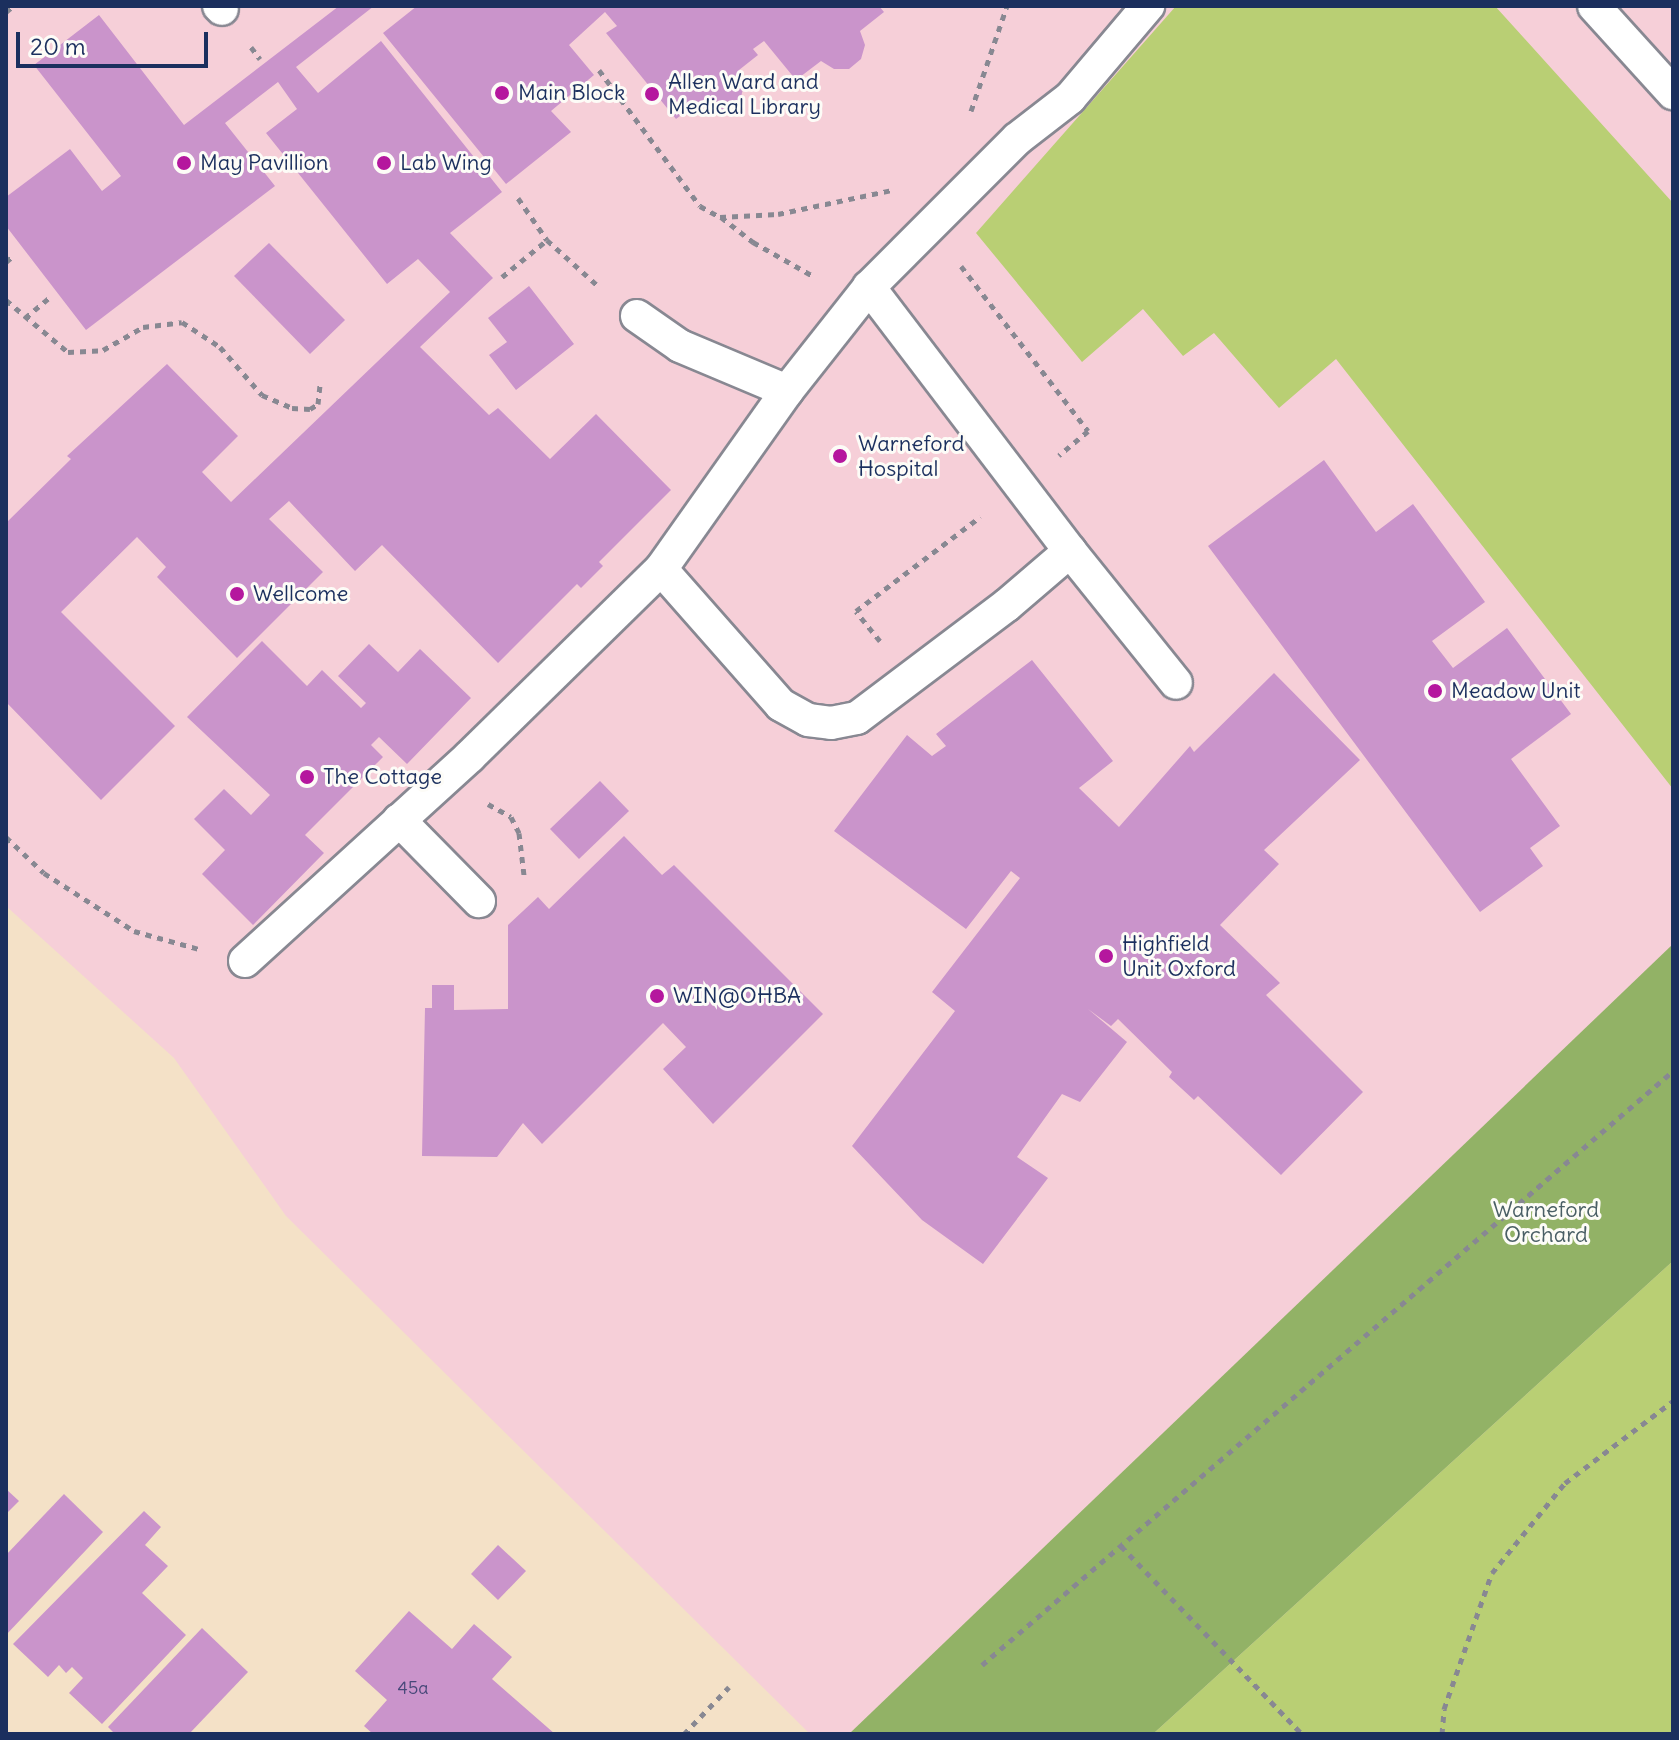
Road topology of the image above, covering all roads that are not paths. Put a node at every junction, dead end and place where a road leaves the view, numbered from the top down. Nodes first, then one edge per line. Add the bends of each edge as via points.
1 (1148, 6) edge
2 (1594, 6) edge
3 (1673, 93) edge
4 (864, 294) junction
5 (637, 316) road end
6 (787, 391) junction
7 (1070, 551) junction
8 (661, 569) junction
9 (1176, 683) dead end
10 (399, 820) junction
11 (479, 901) dead end
12 (245, 961) road end

1 - 4 lane via 1070,98 1017,139
2 - 3 lane
4 - 6 lane
4 - 7 lane
5 - 6 lane via 680,346
6 - 8 lane
7 - 8 lane via 857,718 831,723 808,720 781,705
7 - 9 lane
8 - 10 lane
10 - 11 lane
10 - 12 lane

